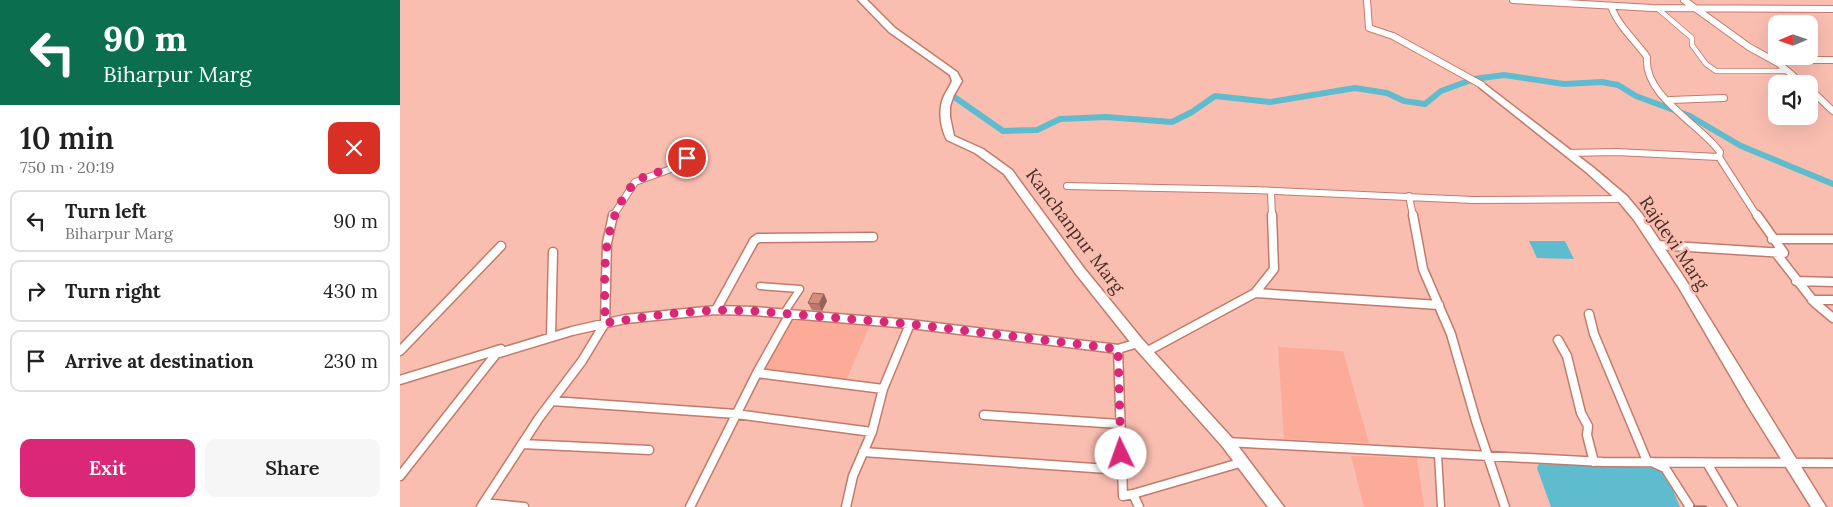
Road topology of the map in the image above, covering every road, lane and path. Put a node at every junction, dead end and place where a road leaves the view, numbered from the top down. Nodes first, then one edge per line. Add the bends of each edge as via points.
1 (862, 0) edge
2 (1367, 0) edge
3 (1513, 0) edge
4 (1603, 0) edge
5 (1635, 0) edge
6 (1684, 0) edge
7 (1609, 6) junction
8 (1642, 8) junction
9 (1657, 8) junction
10 (1695, 8) junction
11 (1830, 9) edge
12 (1833, 14) edge
13 (1768, 58) edge
14 (1818, 60) edge
15 (1833, 60) edge
16 (1778, 65) edge
17 (1787, 71) junction
18 (1792, 75) edge
19 (1482, 85) joint
20 (1818, 96) edge
21 (1724, 98) dead end
22 (1670, 100) junction
23 (1833, 110) edge
24 (694, 151) dead end
25 (1568, 153) junction
26 (1719, 157) junction
27 (1068, 186) dead end
28 (1271, 192) junction
29 (1408, 196) junction
30 (1623, 198) junction
31 (874, 237) dead end
32 (1772, 239) junction
33 (1833, 239) edge
34 (1657, 245) junction
35 (501, 246) dead end
36 (553, 252) dead end
37 (1775, 252) junction
38 (1796, 281) junction
39 (1833, 282) edge
40 (760, 286) dead end
41 (1255, 293) junction
42 (1812, 300) junction
43 (1833, 300) edge
44 (1439, 305) junction
45 (716, 310) junction
46 (787, 314) junction
47 (1589, 314) dead end
48 (1833, 318) edge
49 (605, 323) junction
50 (910, 324) junction
51 (551, 337) junction
52 (1558, 340) dead end
53 (1138, 343) junction
54 (511, 348) junction
55 (1118, 349) junction
56 (400, 351) edge
57 (1146, 352) junction
58 (757, 373) junction
59 (400, 380) edge
60 (883, 389) junction
61 (552, 400) junction
62 (736, 414) junction
63 (984, 416) dead end
64 (1119, 424) junction
65 (872, 432) junction
66 (1228, 442) junction
67 (522, 444) junction
68 (649, 450) dead end
69 (863, 452) junction
70 (1438, 455) junction
71 (1488, 457) junction
72 (1648, 461) junction
73 (1243, 462) junction
74 (1594, 462) junction
75 (1791, 462) junction
76 (1707, 463) junction
77 (1833, 463) edge
78 (1122, 470) junction
79 (400, 476) edge
80 (1133, 494) junction
81 (483, 505) edge
82 (524, 507) edge
83 (690, 507) edge
84 (846, 507) edge
85 (1138, 507) edge
86 (1277, 507) edge
87 (1441, 507) edge
88 (1505, 507) edge
89 (1690, 507) edge
90 (1733, 507) edge
91 (1819, 507) edge

1 - 53 main road, Kanchanpur Marg via 892,30 954,74 957,81 944,116 950,138 979,151 1008,172 1080,271
2 - 19 street via 1369,28 1393,36
3 - 7 street
4 - 7 street
5 - 8 street
6 - 10 street
7 - 8 street
7 - 22 street via 1616,20 1647,57 1646,67 1651,81
8 - 9 street
9 - 10 street
9 - 17 street via 1690,34 1694,40 1692,45 1706,64 1716,71
10 - 11 street
10 - 13 street
11 - 12 street
14 - 15 street
16 - 17 street
17 - 18 street
19 - 25 main road, Rajdevi Marg
20 - 23 street
21 - 22 street
22 - 26 street via 1681,114 1711,139 1720,152
24 - 49 street via 679,166 635,182 617,207 610,223 607,244
25 - 26 street
25 - 30 main road, Rajdevi Marg
26 - 32 street
27 - 28 street
28 - 29 street
28 - 41 street via 1274,269
29 - 30 street via 1473,200
29 - 44 street via 1424,269
30 - 34 main road, Rajdevi Marg
31 - 45 street via 758,238
32 - 33 street
32 - 37 street via 1784,253
34 - 37 street
34 - 75 main road, Rajdevi Marg
35 - 56 street
36 - 51 street
37 - 38 street
38 - 39 street
38 - 42 street
40 - 46 street via 800,289
41 - 44 street
41 - 57 street
42 - 43 street
42 - 48 street
44 - 71 street via 1451,334
45 - 46 street
45 - 49 street
46 - 50 street
46 - 58 street
47 - 72 street via 1628,420
49 - 51 street
49 - 61 street via 582,361
50 - 55 street
50 - 60 street
51 - 54 street
52 - 74 street via 1567,356 1581,413 1588,426 1586,435
53 - 55 street
53 - 57 main road, Kanchanpur Marg
54 - 59 street via 467,358
54 - 79 street via 496,354
55 - 64 street
57 - 66 main road, Kanchanpur Marg
58 - 60 street
58 - 62 street
60 - 65 street
61 - 62 street
61 - 67 street
62 - 65 street
62 - 83 street
63 - 64 street
64 - 78 street
65 - 69 street
66 - 70 street
66 - 73 main road, Kanchanpur Marg
67 - 68 street
67 - 81 street
69 - 78 street
69 - 84 street
70 - 71 street
70 - 87 street
71 - 74 street
71 - 88 street
72 - 74 street
72 - 76 street
72 - 89 street via 1664,468
73 - 80 street
73 - 86 main road, Kanchanpur Marg
75 - 76 street
75 - 77 street
75 - 91 main road, Rajdevi Marg
76 - 90 street
78 - 80 street via 1123,496
80 - 85 street
81 - 82 street

